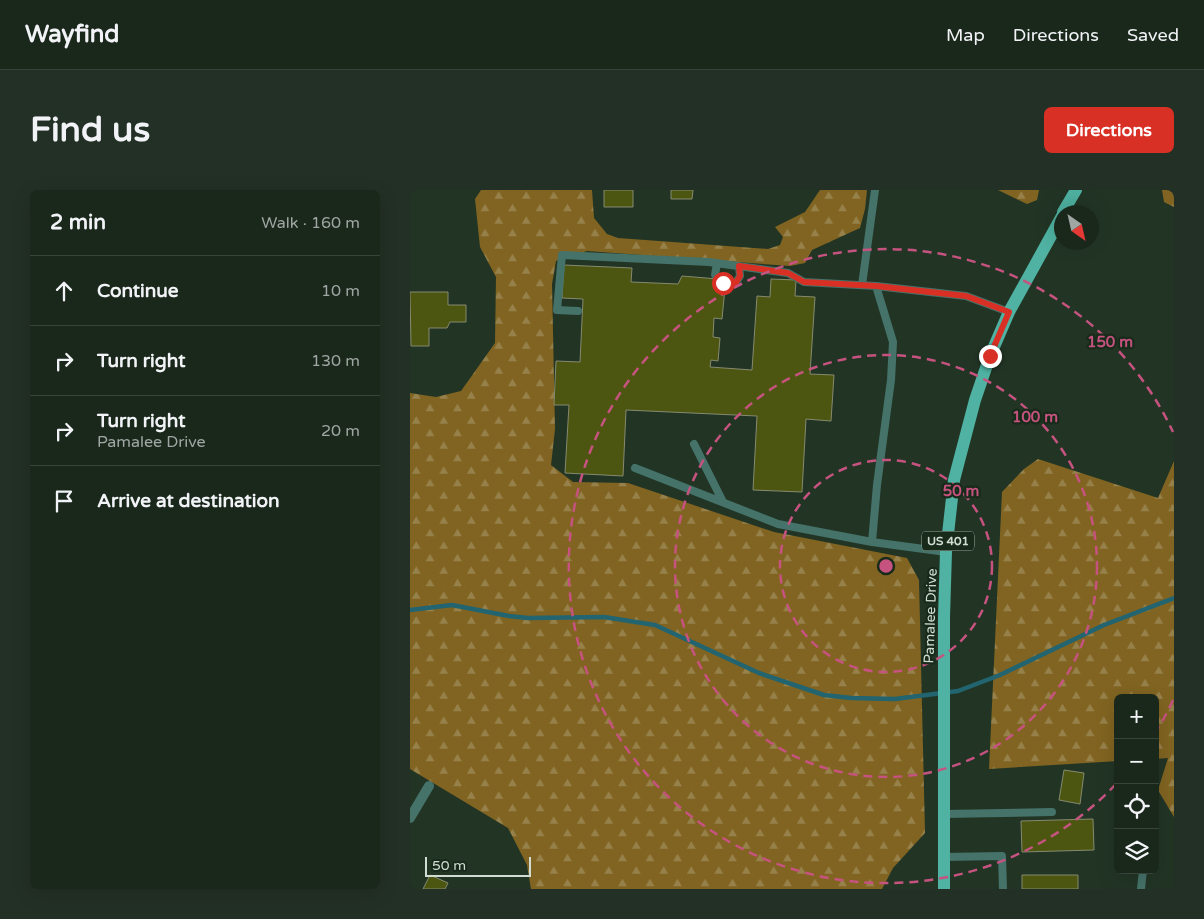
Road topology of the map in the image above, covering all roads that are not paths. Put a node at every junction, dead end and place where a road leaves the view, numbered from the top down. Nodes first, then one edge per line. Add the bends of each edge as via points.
1 (876, 190) edge
2 (1076, 190) edge
3 (1067, 205) edge
4 (1054, 230) edge
5 (717, 263) junction
6 (739, 266) junction
7 (862, 286) junction
8 (876, 286) junction
9 (578, 311) dead end
10 (1009, 312) junction
11 (694, 444) dead end
12 (635, 468) dead end
13 (723, 502) junction
14 (872, 542) junction
15 (946, 552) junction
16 (429, 786) dead end
17 (1052, 812) dead end
18 (944, 814) junction
19 (410, 818) edge
20 (944, 857) junction
21 (1143, 874) edge
22 (944, 889) edge
23 (1003, 889) edge
24 (1141, 889) edge

1 - 7 lane
2 - 3 main road
4 - 10 main road, Pamalee Drive / US 401
5 - 6 lane
5 - 6 lane via 715,275 723,283 735,284 740,276
5 - 9 lane via 562,256 557,310
6 - 7 lane via 788,273 804,282
7 - 8 lane
8 - 10 lane via 966,296
8 - 14 lane via 893,342
10 - 15 main road, Pamalee Drive / US 401 via 970,417 954,480
11 - 13 lane
12 - 13 lane
13 - 14 lane via 778,524
14 - 15 lane
15 - 18 main road, Pamalee Drive / US 401
16 - 19 street
17 - 18 lane
18 - 20 main road, Pamalee Drive / US 401
20 - 22 main road, Pamalee Drive / US 401
20 - 23 lane via 1002,856
21 - 24 lane

